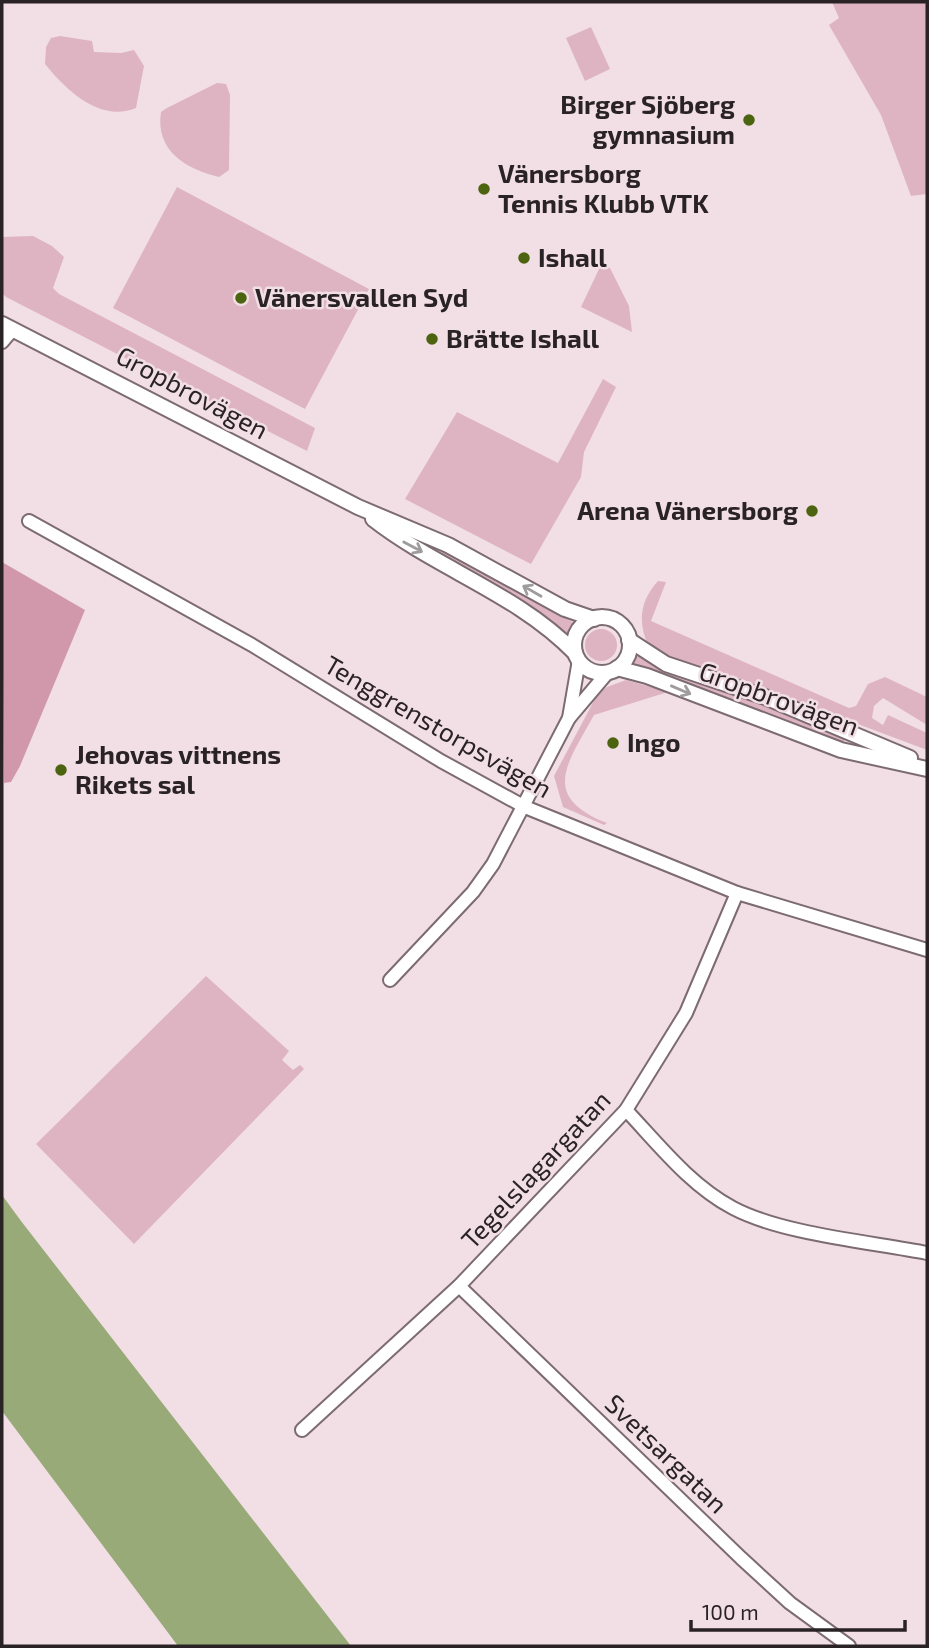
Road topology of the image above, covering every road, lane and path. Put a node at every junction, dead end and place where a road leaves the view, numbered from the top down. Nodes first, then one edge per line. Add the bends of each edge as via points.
1 (7, 327) edge
2 (2, 342) edge
3 (358, 507) junction
4 (29, 521) dead end
5 (594, 619) junction
6 (629, 640) junction
7 (577, 657) junction
8 (613, 670) junction
9 (569, 718) junction
10 (927, 767) edge
11 (525, 807) junction
12 (737, 893) junction
13 (927, 950) edge
14 (390, 980) dead end
15 (626, 1110) junction
16 (927, 1253) edge
17 (458, 1286) junction
18 (302, 1430) dead end
19 (849, 1646) edge

1 - 2 street
1 - 3 street, Gropbrovägen
5 -> 3 street, Gropbrovägen via 565,609 448,545
3 -> 7 street, Gropbrovägen via 401,541 533,617
4 - 11 street, Tenggrenstorpsvägen via 214,623
5 - 6 street via 618,623
5 - 7 street via 579,631
6 - 8 street via 627,658
6 - 10 street, Gropbrovägen via 666,664 765,697
7 - 8 street via 592,671
7 - 9 street
8 - 9 street
8 -> 10 street, Gropbrovägen via 647,676 841,750
9 - 11 street
11 - 12 street, Tenggrenstorpsvägen
11 - 14 street via 473,892
12 - 13 street, Tenggrenstorpsvägen
12 - 15 street, Tegelslagargatan via 686,1013
15 - 16 street via 680,1168 732,1207 783,1225
15 - 17 street, Tegelslagargatan
17 - 18 street, Tegelslagargatan
17 - 19 street, Svetsargatan via 741,1558 790,1603

